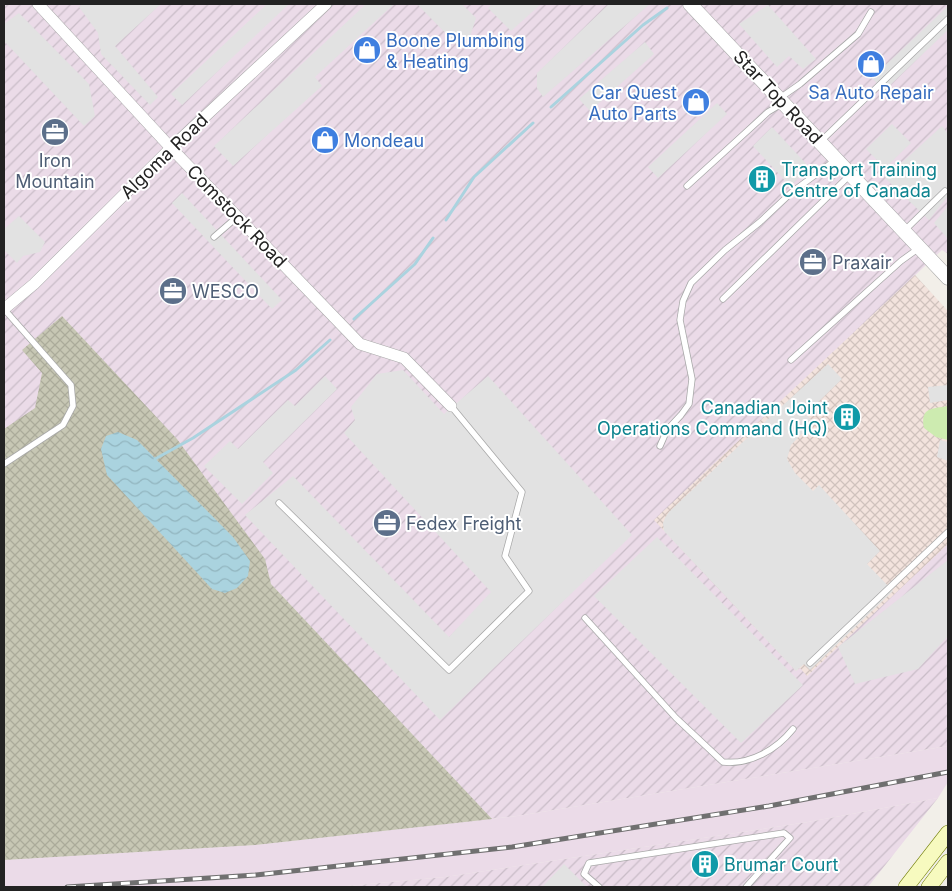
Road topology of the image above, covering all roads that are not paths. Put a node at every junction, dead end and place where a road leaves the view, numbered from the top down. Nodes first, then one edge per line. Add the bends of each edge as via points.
1 (38, 4) edge
2 (326, 4) edge
3 (690, 4) edge
4 (872, 12) dead end
5 (948, 19) edge
6 (782, 100) junction
7 (820, 142) junction
8 (171, 148) junction
9 (837, 159) junction
10 (851, 174) junction
11 (687, 186) dead end
12 (946, 191) dead end
13 (237, 216) junction
14 (904, 231) junction
15 (214, 237) dead end
16 (919, 247) junction
17 (948, 278) edge
18 (723, 299) dead end
19 (4, 309) edge
20 (791, 360) dead end
21 (451, 406) joint
22 (660, 446) dead end
23 (4, 464) edge
24 (279, 503) dead end
25 (948, 532) edge
26 (585, 618) dead end
27 (810, 663) dead end
28 (794, 729) dead end
29 (948, 833) edge
30 (948, 862) edge
31 (599, 887) edge
32 (746, 887) edge
33 (906, 887) edge
34 (929, 887) edge

1 - 8 street, Comstock Road
2 - 8 street, Algoma Road
3 - 6 street, Star Top Road
4 - 6 lane via 858,34
5 - 7 lane
6 - 7 street, Star Top Road
6 - 11 lane
7 - 9 street, Star Top Road
8 - 13 street, Comstock Road
8 - 19 street, Algoma Road via 34,284
9 - 10 street, Star Top Road
9 - 22 lane via 792,192 691,283 683,301 680,320 692,379 689,404 667,430
10 - 14 street, Star Top Road
10 - 18 lane
12 - 14 lane
13 - 15 lane
13 - 21 street, Comstock Road via 360,344 404,358
14 - 16 street, Star Top Road
16 - 17 street, Star Top Road
16 - 20 lane
19 - 23 lane via 70,386 73,406 63,425
21 - 24 lane via 522,492 505,556 529,591 449,670
25 - 27 lane
26 - 28 lane via 676,718 723,762 758,757
29 - 33 main road
30 - 34 main road
31 - 32 lane via 584,874 589,863 784,833 790,838

